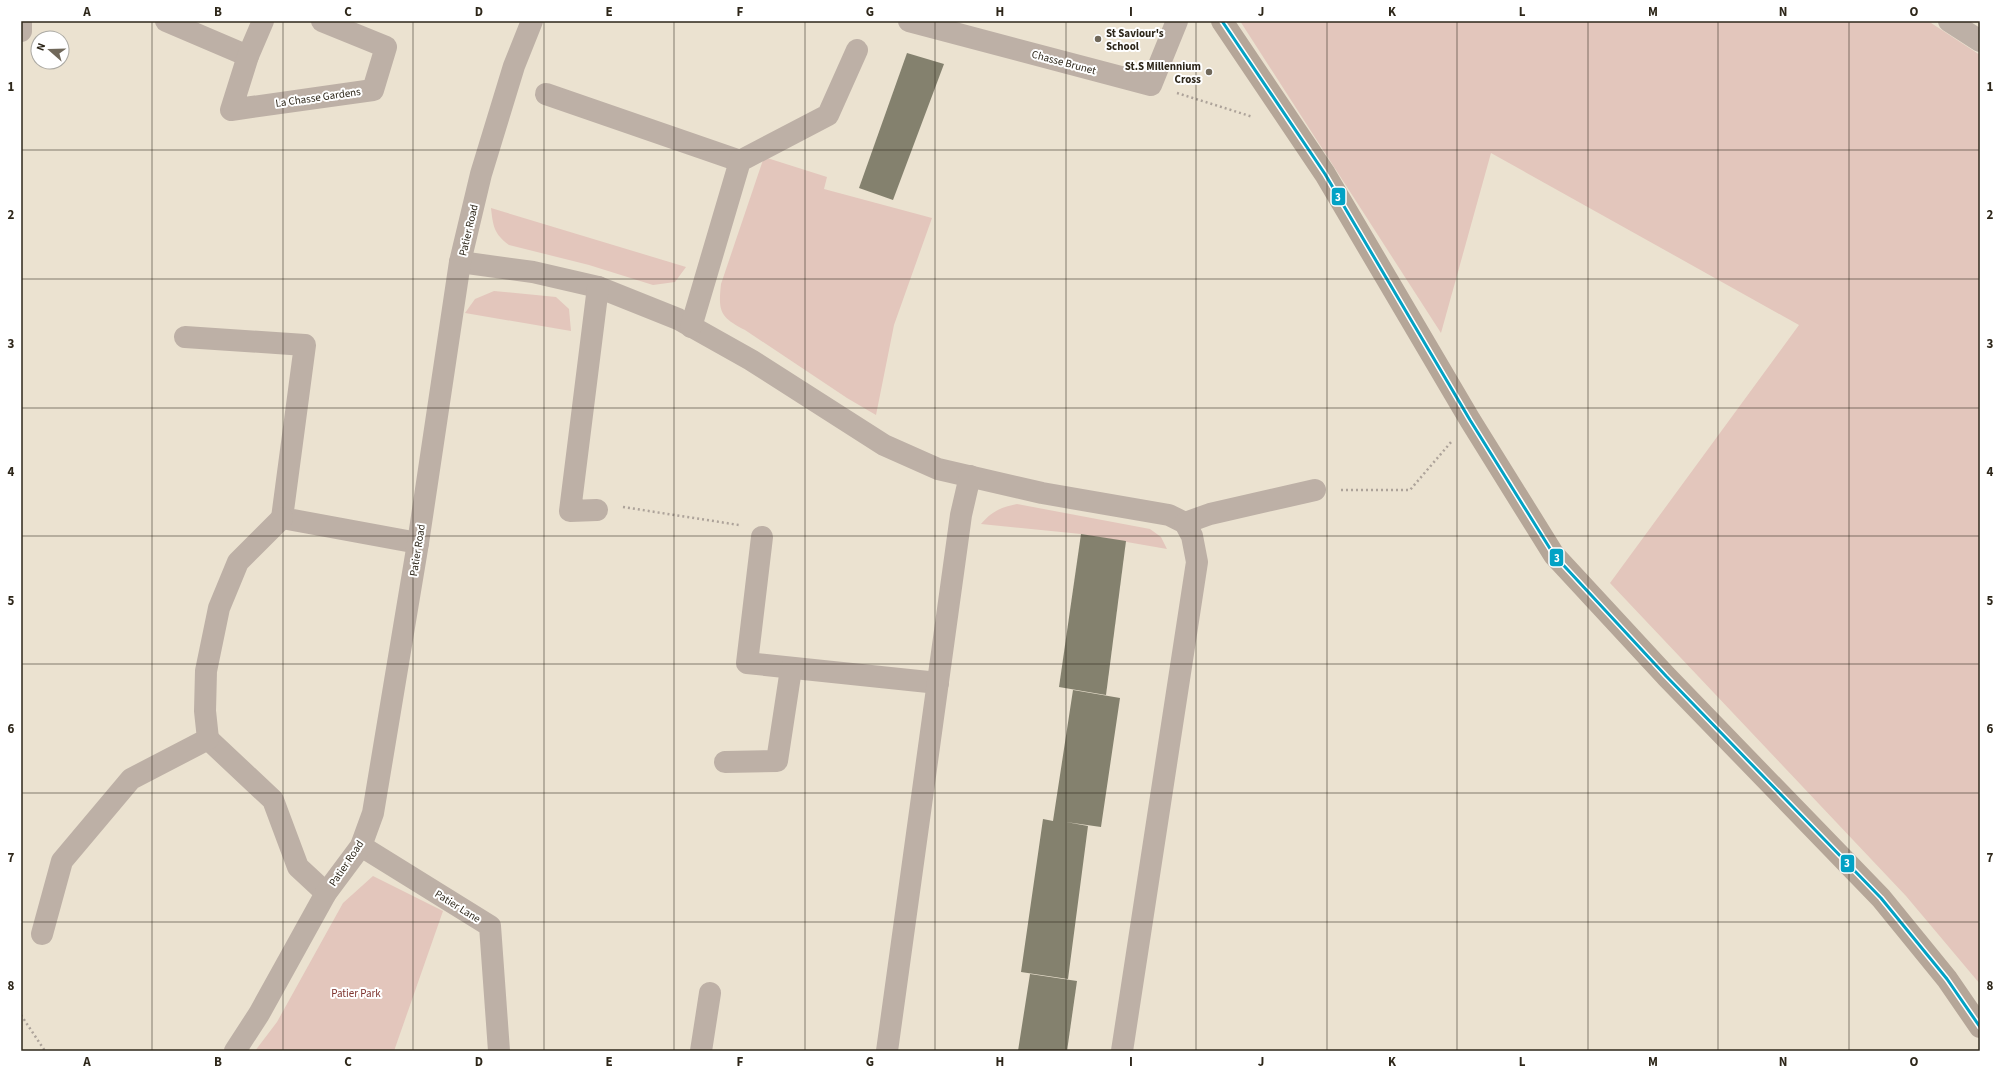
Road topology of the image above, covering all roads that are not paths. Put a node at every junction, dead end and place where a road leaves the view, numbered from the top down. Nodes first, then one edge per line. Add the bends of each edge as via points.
1 (166, 21) edge
2 (263, 21) edge
3 (322, 21) edge
4 (532, 21) edge
5 (909, 21) edge
6 (1177, 21) edge
7 (1222, 21) edge
8 (1949, 21) edge
9 (21, 23) edge
10 (21, 31) edge
11 (1980, 41) edge
12 (858, 50) dead end
13 (248, 56) junction
14 (546, 94) dead end
15 (740, 161) junction
16 (460, 262) junction
17 (598, 287) junction
18 (691, 327) junction
19 (185, 337) dead end
20 (970, 476) junction
21 (1315, 490) road end
22 (597, 510) road end
23 (282, 518) junction
24 (1185, 523) junction
25 (762, 537) road end
26 (418, 543) junction
27 (791, 669) junction
28 (938, 683) junction
29 (208, 739) junction
30 (726, 762) dead end
31 (361, 846) junction
32 (326, 894) junction
33 (42, 934) dead end
34 (710, 993) dead end
35 (1980, 1027) edge
36 (236, 1051) edge
37 (499, 1051) edge
38 (701, 1051) edge
39 (887, 1051) edge
40 (1122, 1051) edge

1 - 13 street
2 - 13 street, La Chasse Gardens
3 - 13 street, La Chasse Gardens via 386,47 373,90 231,110
4 - 16 street, Patier Road via 514,66 481,174
5 - 6 street, Chasse Brunet via 1151,85
7 - 35 main road via 1325,174 1470,420 1554,555 1666,676 1881,898 1947,979
8 - 11 street
9 - 10 street
12 - 15 street via 828,115
14 - 15 street
15 - 18 street
16 - 17 street via 533,272
16 - 26 street, Patier Road
17 - 18 street via 678,319
17 - 22 street via 570,511
18 - 20 street via 751,360 884,445 938,469
19 - 23 street via 305,344
20 - 24 street via 1042,493 1169,515
20 - 28 street via 960,515
21 - 24 street via 1210,514
23 - 26 street
23 - 29 street via 238,562 219,608 206,671 205,711
24 - 40 street via 1192,536 1197,562
25 - 27 street via 746,663
26 - 31 street, Patier Road via 372,813
27 - 28 street
27 - 30 street via 777,760
28 - 39 street
29 - 32 street via 273,800 298,866
29 - 33 street via 131,779 62,860
31 - 32 street, Patier Road
31 - 37 street, Patier Lane via 490,926
32 - 36 street, Patier Road
34 - 38 street

